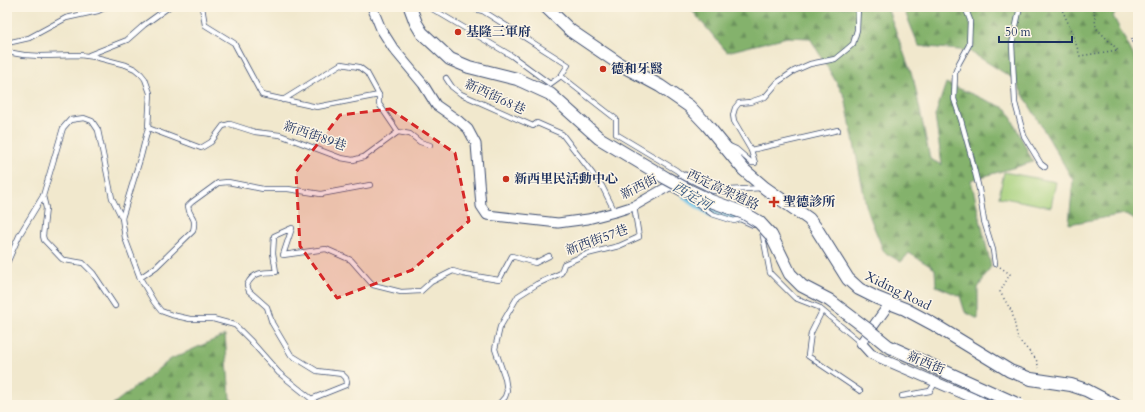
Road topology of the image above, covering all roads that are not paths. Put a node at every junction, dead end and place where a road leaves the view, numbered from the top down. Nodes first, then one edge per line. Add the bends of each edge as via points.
1 (106, 7) edge
2 (169, 7) edge
3 (202, 7) edge
4 (372, 7) edge
5 (410, 7) edge
6 (429, 7) edge
7 (466, 7) edge
8 (546, 7) edge
9 (858, 7) edge
10 (965, 7) edge
11 (1020, 7) edge
12 (7, 43) edge
13 (7, 52) edge
14 (87, 55) junction
15 (561, 76) junction
16 (446, 78) dead end
17 (378, 95) junction
18 (283, 100) junction
19 (148, 128) junction
20 (838, 130) dead end
21 (398, 132) junction
22 (720, 142) junction
23 (430, 145) dead end
24 (751, 150) junction
25 (1044, 167) dead end
26 (685, 177) junction
27 (370, 185) dead end
28 (669, 187) junction
29 (766, 188) junction
30 (43, 196) junction
31 (634, 206) junction
32 (615, 212) junction
33 (122, 218) junction
34 (549, 256) dead end
35 (7, 263) edge
36 (995, 264) road end
37 (140, 278) junction
38 (890, 303) junction
39 (115, 306) dead end
40 (822, 311) junction
41 (860, 343) junction
42 (936, 382) junction
43 (860, 391) dead end
44 (902, 396) dead end
45 (311, 399) junction
46 (319, 405) edge
47 (498, 405) edge
48 (989, 405) edge
49 (1019, 405) edge
50 (1115, 405) edge

1 - 12 lane via 66,18 29,38
2 - 14 lane via 144,24 128,40
3 - 18 lane via 205,25 234,43 262,95
4 - 32 street, 新西街 via 381,29 393,48 436,105 468,129 476,144 481,206 487,216 558,222 588,219
5 - 49 street, 西定高架道路, bridge via 422,33 450,59 469,67 517,79 550,94 599,138 688,190 744,213 759,222 771,235 790,274 802,286 829,300 888,346
6 - 15 lane via 512,56 550,84
7 - 15 lane via 483,10 568,65
8 - 22 street, Xiding Road via 571,31 689,106
9 - 24 lane via 858,30 854,44 835,59 810,64 794,71 778,82 765,97 739,103 735,108 734,121
10 - 36 lane via 970,20 969,45 955,73 954,99 971,156
11 - 25 lane via 1012,44 1015,102 1024,136
13 - 14 lane via 41,56
14 - 19 lane via 117,62 141,74 150,93
15 - 26 lane via 616,119 616,134
16 - 32 lane, 新西街68巷 via 461,94 533,126 537,123 562,134 602,186
17 - 18 lane via 317,107
17 - 18 lane via 367,73 359,67 342,64
17 - 21 lane via 379,104
19 - 21 lane, 新西街89巷 via 200,148 211,142 223,126 230,124 255,132 280,135 341,158 354,160 364,157
19 - 33 lane via 142,156
20 - 24 lane
21 - 23 lane via 410,134 420,142
22 - 24 lane via 736,148 752,163 755,162
22 - 29 street, Xiding Road via 744,170
26 - 28 street
26 - 29 lane via 713,191
27 - 37 lane via 321,194 288,189 263,189 228,182 218,183 188,206 195,224 193,231 156,267
28 - 31 street, 新西街
28 - 40 lane, 新西街 via 712,214 734,221 740,219 763,231 770,273 795,298
29 - 38 street, Xiding Road via 809,219 854,285
30 - 33 lane via 63,128 70,120 84,118 92,121 98,130 112,198
30 - 35 lane via 20,234
30 - 39 lane via 46,208 44,240 62,259 83,263 94,273
31 - 32 street, 新西街
31 - 47 lane, 新西街57巷 via 639,237 564,264 561,273 518,296 500,327 495,349 507,391
33 - 37 lane via 125,238
34 - 45 lane via 535,263 512,256 499,280 453,271 431,282 421,291 401,292 373,285 351,260 326,248 282,255 292,228 274,236 276,272 254,275 247,285 249,291 267,307 272,323 291,355 317,371 342,374 347,382 346,386
37 - 45 lane via 161,311 190,319 213,319 235,325 279,372
38 - 41 street
38 - 50 street, Xiding Road via 933,324 1010,372 1043,382 1071,385
40 - 41 lane, 新西街
40 - 43 lane via 811,333 808,356
41 - 42 street, 新西街 via 871,354
42 - 44 lane via 930,391
42 - 48 street, 新西街
45 - 46 lane

